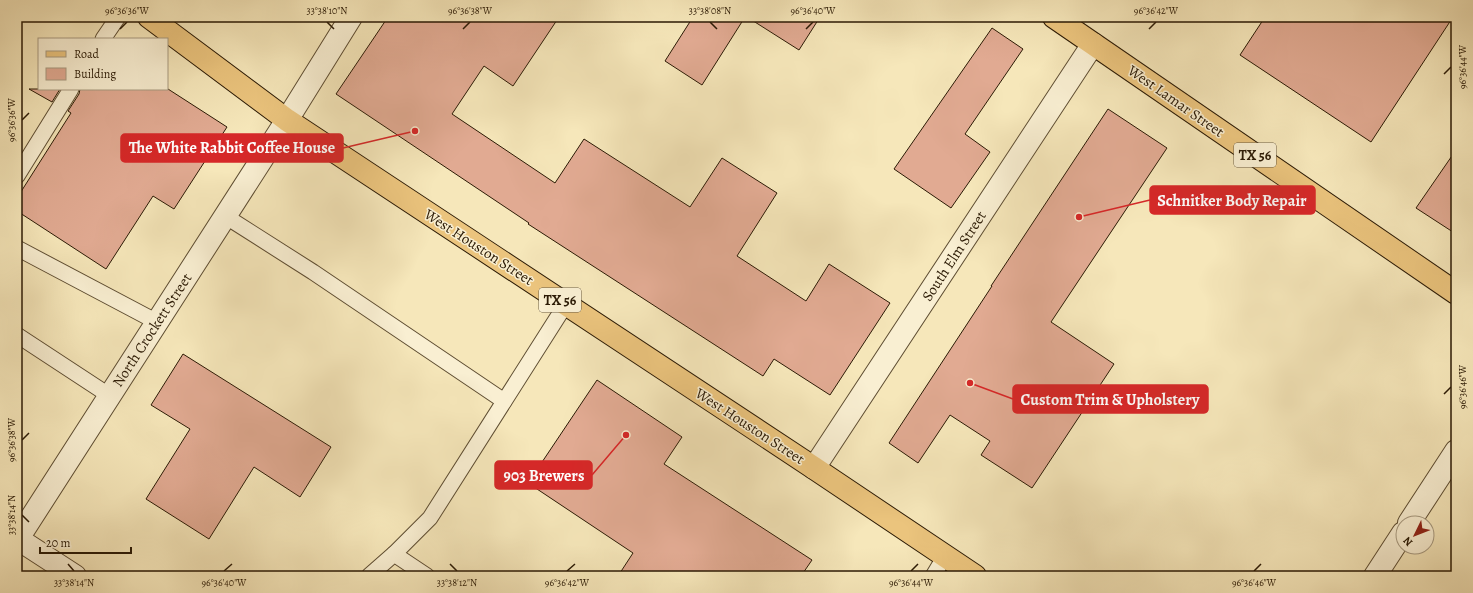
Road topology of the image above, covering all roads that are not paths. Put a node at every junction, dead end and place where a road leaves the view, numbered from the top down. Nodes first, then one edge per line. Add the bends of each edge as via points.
1 (118, 17) edge
2 (149, 17) edge
3 (351, 17) edge
4 (1054, 17) edge
5 (104, 38) edge
6 (1093, 44) junction
7 (70, 90) edge
8 (287, 120) junction
9 (17, 176) edge
10 (225, 216) junction
11 (17, 248) edge
12 (1456, 293) edge
13 (566, 304) junction
14 (157, 322) junction
15 (17, 335) edge
16 (110, 396) junction
17 (504, 401) junction
18 (1456, 451) edge
19 (814, 468) junction
20 (1414, 515) edge
21 (18, 540) edge
22 (1395, 545) edge
23 (394, 554) junction
24 (945, 556) junction
25 (75, 576) edge
26 (369, 576) edge
27 (427, 576) edge
28 (932, 576) edge
29 (975, 576) edge
30 (1375, 576) edge

1 - 5 lane
2 - 8 main road, West Houston Street / TX 56
3 - 8 street, North Crockett Street
4 - 6 main road, West Lamar Street / TX 56
6 - 12 main road, West Lamar Street / TX 56
6 - 19 street, South Elm Street
7 - 9 lane
8 - 10 street, North Crockett Street
8 - 13 main road, West Houston Street / TX 56
10 - 14 street, North Crockett Street
10 - 17 lane
11 - 14 lane
13 - 17 lane
13 - 19 main road, West Houston Street / TX 56
14 - 16 street, North Crockett Street
15 - 16 lane
16 - 21 street, North Crockett Street
17 - 23 lane via 430,518
18 - 20 street
19 - 24 main road, West Houston Street / TX 56
21 - 25 street
22 - 30 street
23 - 26 lane
23 - 27 lane
24 - 28 lane
24 - 29 main road, West Houston Street / TX 56

